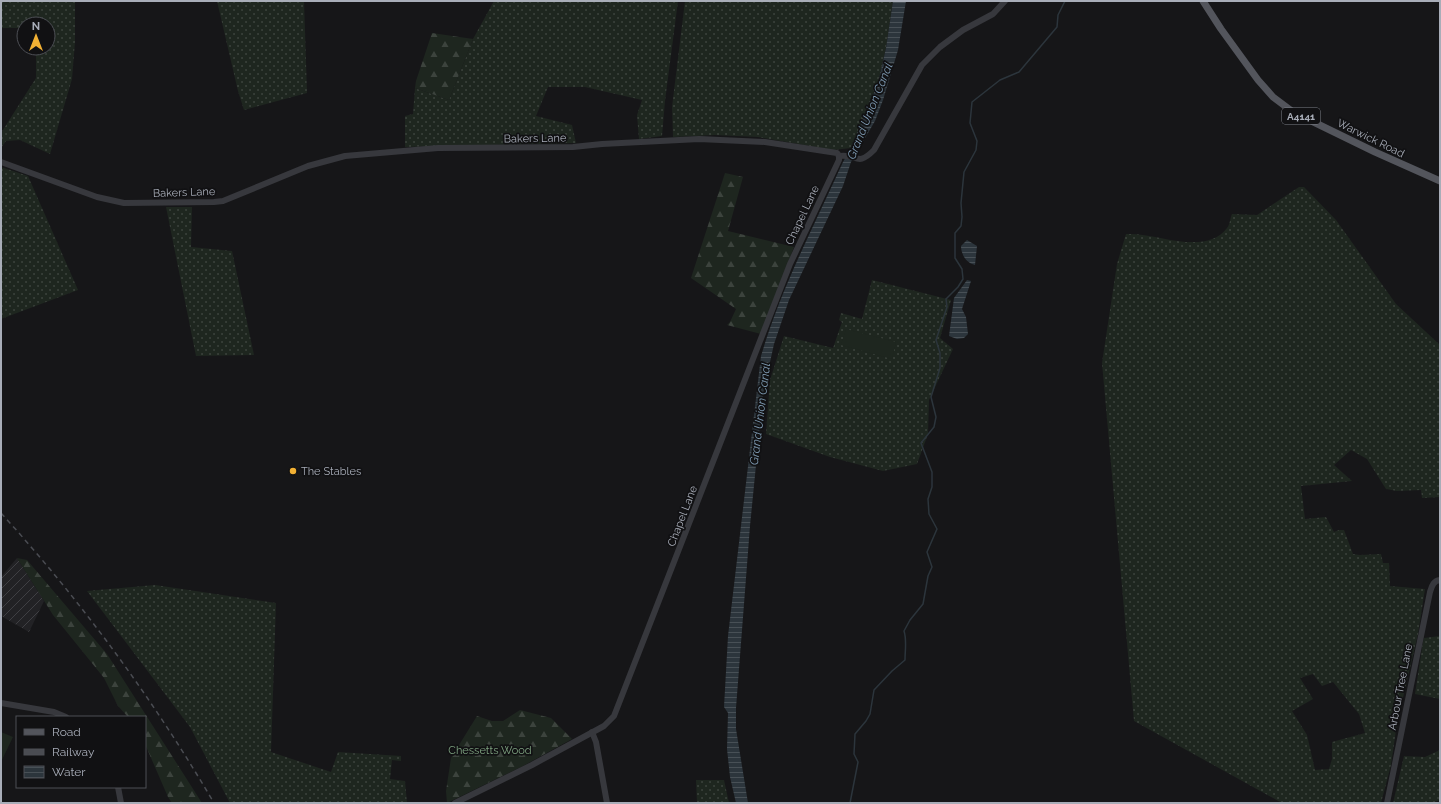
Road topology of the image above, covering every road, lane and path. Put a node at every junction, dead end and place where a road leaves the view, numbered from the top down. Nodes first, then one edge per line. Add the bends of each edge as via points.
1 (1006, 1) edge
2 (1203, 1) edge
3 (839, 156) junction
4 (1, 162) edge
5 (1440, 182) edge
6 (1440, 580) edge
7 (1, 703) edge
8 (64, 716) edge
9 (592, 732) junction
10 (118, 788) edge
11 (121, 803) edge
12 (455, 803) edge
13 (607, 803) edge
14 (1387, 803) edge

1 - 3 street, Bakers Lane via 993,14 963,30 940,47 922,65 874,150 863,160 846,155
2 - 5 main road, Warwick Road / A4141 via 1258,80 1273,97 1293,112
3 - 4 street, Bakers Lane via 837,153 771,143 712,139 573,147 438,148 345,156 308,166 223,201 167,203 124,203 97,197
3 - 9 street, Chapel Lane via 790,264 614,716 604,726
6 - 14 street, Arbour Tree Lane via 1436,580 1430,592
7 - 8 street
9 - 12 street, Chapel Lane
9 - 13 street
10 - 11 street

